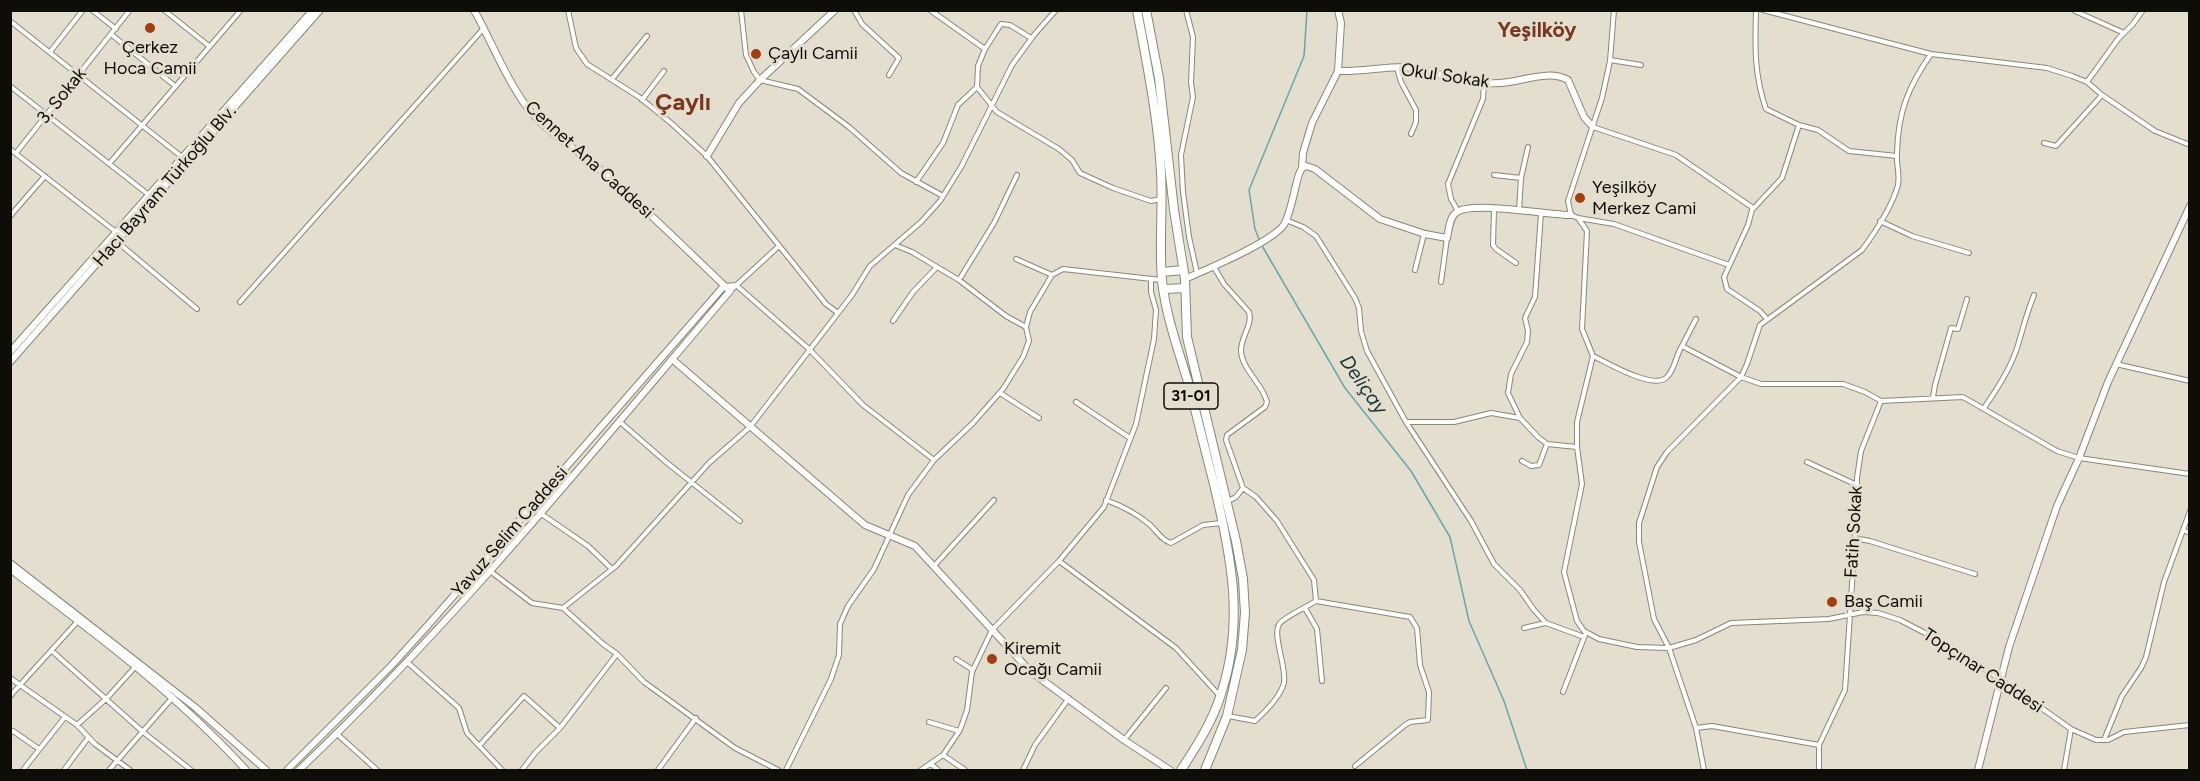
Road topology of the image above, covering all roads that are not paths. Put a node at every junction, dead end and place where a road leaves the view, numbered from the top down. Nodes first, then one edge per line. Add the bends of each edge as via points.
1 (83, 10) edge
2 (92, 10) edge
3 (130, 10) edge
4 (164, 10) edge
5 (241, 10) edge
6 (313, 10) edge
7 (320, 10) edge
8 (474, 10) edge
9 (568, 10) edge
10 (741, 10) edge
11 (835, 10) edge
12 (854, 10) edge
13 (930, 10) edge
14 (1056, 10) edge
15 (1137, 10) edge
16 (1146, 10) edge
17 (1186, 10) edge
18 (1338, 10) edge
19 (1614, 10) edge
20 (1756, 10) edge
21 (1763, 10) edge
22 (2143, 10) edge
23 (2074, 11) edge
24 (10, 21) edge
25 (484, 28) junction
26 (116, 29) junction
27 (2124, 33) junction
28 (112, 35) junction
29 (647, 36) dead end
30 (1031, 38) junction
31 (209, 46) junction
32 (985, 49) junction
33 (50, 52) junction
34 (1931, 54) junction
35 (1610, 60) junction
36 (1641, 65) dead end
37 (1397, 68) junction
38 (664, 71) dead end
39 (1338, 71) junction
40 (79, 75) junction
41 (889, 75) dead end
42 (612, 79) junction
43 (760, 80) junction
44 (2087, 82) junction
45 (1485, 84) junction
46 (10, 86) edge
47 (175, 86) junction
48 (977, 87) junction
49 (2102, 95) junction
50 (642, 100) junction
51 (992, 105) junction
52 (47, 115) junction
53 (1799, 125) junction
54 (142, 127) junction
55 (1593, 127) junction
56 (1411, 134) dead end
57 (2044, 143) dead end
58 (2190, 144) edge
59 (1528, 147) dead end
60 (10, 149) edge
61 (16, 153) junction
62 (707, 156) junction
63 (1897, 156) junction
64 (182, 157) junction
65 (109, 164) junction
66 (1302, 168) junction
67 (1017, 175) dead end
68 (1494, 175) dead end
69 (45, 176) junction
70 (1521, 178) junction
71 (916, 182) junction
72 (149, 195) junction
73 (943, 196) junction
74 (1162, 199) junction
75 (2190, 206) edge
76 (1753, 208) junction
77 (1494, 209) junction
78 (1520, 210) junction
79 (1458, 211) junction
80 (1541, 213) junction
81 (10, 216) edge
82 (1574, 216) junction
83 (1286, 220) junction
84 (1880, 221) junction
85 (1424, 234) junction
86 (115, 237) junction
87 (1447, 238) junction
88 (895, 245) junction
89 (779, 246) junction
90 (1969, 254) dead end
91 (1016, 260) dead end
92 (1516, 263) dead end
93 (1729, 265) junction
94 (1214, 267) junction
95 (936, 268) junction
96 (1183, 270) junction
97 (1415, 270) dead end
98 (1197, 274) junction
99 (1052, 275) junction
100 (959, 280) junction
101 (1151, 280) junction
102 (1163, 280) junction
103 (1442, 282) dead end
104 (1185, 284) junction
105 (736, 285) junction
106 (724, 286) junction
107 (730, 291) junction
108 (2034, 295) dead end
109 (1967, 299) dead end
110 (240, 302) dead end
111 (197, 309) dead end
112 (838, 313) junction
113 (1696, 319) dead end
114 (1767, 319) junction
115 (892, 321) dead end
116 (1026, 327) junction
117 (1682, 346) junction
118 (809, 349) junction
119 (10, 352) edge
120 (1593, 356) junction
121 (672, 359) junction
122 (10, 362) edge
123 (2116, 364) junction
124 (1741, 377) junction
125 (2190, 381) edge
126 (1000, 393) junction
127 (1933, 397) junction
128 (1881, 401) junction
129 (1076, 402) dead end
130 (1984, 408) junction
131 (1040, 418) dead end
132 (1520, 418) junction
133 (619, 421) junction
134 (1406, 422) junction
135 (750, 427) junction
136 (1130, 438) junction
137 (1547, 444) junction
138 (1577, 447) junction
139 (2079, 458) junction
140 (934, 460) junction
141 (1521, 461) dead end
142 (1807, 462) dead end
143 (2190, 474) edge
144 (692, 482) junction
145 (1857, 485) junction
146 (1244, 488) junction
147 (994, 500) dead end
148 (1106, 500) junction
149 (1227, 501) junction
150 (2190, 511) edge
151 (540, 513) junction
152 (740, 521) dead end
153 (1223, 523) junction
154 (2183, 530) junction
155 (2190, 533) edge
156 (888, 536) junction
157 (1854, 538) junction
158 (1059, 561) junction
159 (10, 563) edge
160 (481, 565) junction
161 (933, 567) junction
162 (612, 569) junction
163 (11, 570) edge
164 (490, 571) junction
165 (1975, 574) dead end
166 (1316, 601) junction
167 (563, 608) junction
168 (1305, 608) junction
169 (1849, 616) junction
170 (78, 621) junction
171 (1546, 623) junction
172 (1524, 628) dead end
173 (992, 630) junction
174 (1585, 634) junction
175 (1669, 648) junction
176 (52, 651) junction
177 (617, 654) junction
178 (956, 659) dead end
179 (407, 662) junction
180 (138, 664) junction
181 (973, 670) junction
182 (10, 678) edge
183 (2000, 679) junction
184 (1322, 681) dead end
185 (22, 684) junction
186 (1166, 688) dead end
187 (1563, 692) dead end
188 (10, 696) edge
189 (173, 697) junction
190 (1221, 697) junction
191 (107, 698) junction
192 (1069, 698) junction
193 (1227, 716) junction
194 (65, 717) junction
195 (696, 718) junction
196 (929, 722) dead end
197 (77, 725) junction
198 (2190, 725) edge
199 (560, 728) junction
200 (1696, 728) junction
201 (2072, 729) junction
202 (959, 731) junction
203 (143, 732) junction
204 (10, 733) edge
205 (336, 733) junction
206 (88, 738) junction
207 (1124, 740) junction
208 (2104, 740) junction
209 (1819, 745) junction
210 (479, 746) junction
211 (39, 748) junction
212 (943, 755) junction
213 (118, 761) junction
214 (931, 764) junction
215 (1355, 766) dead end
216 (307, 768) edge
217 (25, 770) edge
218 (64, 771) edge
219 (109, 771) edge
220 (130, 771) edge
221 (191, 771) edge
222 (246, 771) edge
223 (266, 771) edge
224 (287, 771) edge
225 (299, 771) edge
226 (377, 771) edge
227 (502, 771) edge
228 (522, 771) edge
229 (658, 771) edge
230 (778, 771) edge
231 (786, 771) edge
232 (921, 771) edge
233 (938, 771) edge
234 (965, 771) edge
235 (1023, 771) edge
236 (1170, 771) edge
237 (1182, 771) edge
238 (1205, 771) edge
239 (1704, 771) edge
240 (1820, 771) edge
241 (1978, 771) edge
242 (2064, 771) edge

1 - 33 street
2 - 26 street
3 - 26 street, 3. Sokak
4 - 31 street
5 - 31 street
6 - 64 street, Hacı Bayram Türkoğlu Blv.
7 - 86 street, Hacı Bayram Türkoğlu Blv.
8 - 25 street, Cennet Ana Caddesi
9 - 42 street via 576,48 587,64
10 - 43 street via 746,55
11 - 43 street
12 - 41 street via 862,24 899,58
13 - 32 street
14 - 30 street
15 - 74 highway, 31-01 via 1155,113
16 - 96 highway, 31-01 via 1159,78
17 - 98 street via 1193,36 1193,97 1182,155 1183,192
18 - 39 street
19 - 35 street
20 - 53 street via 1755,63 1766,109
21 - 34 street
22 - 27 street
23 - 27 street
24 - 33 street
25 - 106 street, Cennet Ana Caddesi via 524,104 636,200
25 - 110 street
26 - 28 street, 3. Sokak
27 - 44 street
28 - 40 street, 3. Sokak
28 - 47 street
29 - 42 street
30 - 32 street via 1001,24
30 - 51 street
31 - 47 street
32 - 48 street via 978,66
33 - 40 street
34 - 44 street via 2047,68
34 - 63 street via 1914,78 1904,102
35 - 36 street
35 - 55 street
37 - 39 street, Okul Sokak
37 - 45 street, Okul Sokak
37 - 56 street via 1416,111
38 - 50 street
39 - 66 street via 1312,123
40 - 52 street, 3. Sokak
40 - 54 street
42 - 50 street
43 - 62 street via 739,103
43 - 71 street via 798,89 818,102
44 - 49 street
45 - 55 street, Okul Sokak via 1550,75 1562,77 1568,80 1584,117
45 - 79 street via 1483,99 1448,184
46 - 52 street
47 - 54 street
48 - 51 street
48 - 71 street via 958,105 943,143
49 - 57 street via 2056,146
49 - 58 street via 2155,131
50 - 62 street
51 - 73 street
51 - 74 street via 1059,149 1080,172 1151,201
52 - 61 street, 3. Sokak
52 - 65 street
53 - 63 street via 1818,130 1849,152
53 - 76 street via 1782,178
54 - 64 street
54 - 65 street
55 - 76 street via 1676,155
55 - 82 street via 1568,201
59 - 70 street
60 - 61 street
61 - 69 street
62 - 89 street
63 - 84 street via 1898,182
64 - 72 street, Hacı Bayram Türkoğlu Blv.
65 - 72 street
66 - 83 street
66 - 85 street via 1315,169 1380,219
67 - 100 street via 994,224
68 - 70 street
69 - 81 street
69 - 86 street
70 - 78 street
71 - 73 street
72 - 86 street, Hacı Bayram Türkoğlu Blv.
73 - 88 street
74 - 102 highway, 31-01
75 - 123 street
76 - 93 street
77 - 78 street
77 - 79 street
77 - 92 street via 1494,245
78 - 80 street
79 - 87 street
80 - 82 street
80 - 132 street via 1535,297 1525,318 1527,342 1511,374 1508,393
82 - 93 street via 1614,224
82 - 120 street via 1587,231 1582,329
83 - 94 street via 1268,238
83 - 134 street via 1316,236 1355,298 1367,351
84 - 90 street
84 - 114 street via 1862,250
85 - 87 street
85 - 97 street
86 - 111 street
86 - 119 street, Hacı Bayram Türkoğlu Blv.
86 - 122 street, Hacı Bayram Türkoğlu Blv.
87 - 103 street
88 - 95 street
88 - 112 street via 870,266
89 - 105 street
89 - 112 street via 826,304
91 - 99 street
93 - 114 street via 1724,277 1727,289
94 - 98 street
94 - 146 street via 1251,317 1241,350 1267,402 1227,435
95 - 100 street
95 - 115 street
96 - 102 highway
96 - 104 highway, 31-01
98 - 104 street
99 - 101 street via 1063,269
99 - 116 street via 1030,312
100 - 116 street
101 - 102 street
101 - 136 street via 1156,310 1154,339
102 - 104 highway
102 - 153 highway, 31-01 via 1168,313
104 - 149 highway, 31-01 via 1187,337
105 - 106 street
105 - 107 street
105 - 118 street
106 - 107 street, Cennet Ana Caddesi
106 - 160 street, Yavuz Selim Caddesi
107 - 121 street, Yavuz Selim Caddesi
108 - 130 street via 2018,346
109 - 127 street via 1958,329 1951,328
112 - 118 street
113 - 117 street
114 - 124 street via 1760,325
116 - 126 street via 1029,341 1023,357
117 - 120 street via 1671,373 1658,382
117 - 124 street
118 - 135 street
118 - 140 street via 863,405
120 - 138 street via 1577,422
121 - 133 street, Yavuz Selim Caddesi
121 - 135 street
123 - 125 street
123 - 139 street
124 - 128 street via 1761,384 1843,384
124 - 175 street via 1667,452 1657,467 1639,523 1639,543 1654,619
126 - 131 street
126 - 140 street
127 - 128 street
127 - 130 street via 1963,397
128 - 145 street, Fatih Sokak via 1861,451
129 - 136 street
130 - 139 street via 2047,446
132 - 134 street via 1491,413 1454,422
132 - 137 street
133 - 144 street
133 - 151 street, Yavuz Selim Caddesi
134 - 171 street via 1471,521 1494,564
135 - 144 street
135 - 156 street via 865,525
136 - 148 street
137 - 138 street
137 - 141 street via 1539,465
138 - 174 street via 1582,483 1564,572 1577,621
139 - 143 street
139 - 183 street via 2057,506
140 - 156 street via 908,495
142 - 145 street
144 - 152 street
144 - 162 street
145 - 157 street, Fatih Sokak
146 - 149 street
146 - 166 street via 1277,521 1314,580
147 - 161 street
148 - 153 street via 1127,508 1171,543 1203,525
148 - 158 street
149 - 193 highway, 31-01 via 1243,579 1245,613 1242,650
150 - 154 street
151 - 162 street via 588,546
151 - 164 street, Yavuz Selim Caddesi
153 - 190 highway, 31-01 via 1233,580 1234,615
154 - 155 street
154 - 208 street via 2164,582 2142,668 2122,696
156 - 161 street via 915,546
156 - 231 street via 874,568 840,624 839,655 831,679
157 - 165 street
157 - 169 street, Fatih Sokak
158 - 173 street
158 - 190 street via 1176,648
159 - 180 street
160 - 164 street
160 - 224 street, Yavuz Selim Caddesi
161 - 173 street
162 - 167 street
163 - 170 street
164 - 167 street via 532,603
164 - 179 street, Yavuz Selim Caddesi
166 - 168 street
166 - 215 street via 1410,617 1417,627 1420,665 1430,692 1428,720 1405,725
167 - 177 street
168 - 184 street via 1317,629
168 - 193 street via 1280,623 1276,632 1284,670 1281,690 1255,721
169 - 175 street, Topçınar Caddesi via 1731,623
169 - 183 street, Topçınar Caddesi via 1878,613 1900,620
169 - 209 street, Fatih Sokak via 1845,690
170 - 176 street
170 - 180 street
171 - 172 street
171 - 174 street, Topçınar Caddesi
173 - 181 street
173 - 192 street via 1030,671
174 - 175 street, Topçınar Caddesi via 1637,647
174 - 187 street
175 - 200 street
176 - 185 street
176 - 191 street
177 - 195 street via 644,682
177 - 199 street
178 - 181 street
179 - 205 street, Yavuz Selim Caddesi
179 - 210 street via 459,708 467,733
180 - 189 street
180 - 191 street
180 - 223 street
181 - 202 street via 967,710
182 - 185 street
183 - 201 street, Topçınar Caddesi
183 - 241 street
185 - 188 street
185 - 194 street
186 - 207 street
189 - 203 street
189 - 222 street
190 - 237 highway, 31-01
191 - 197 street
191 - 203 street
192 - 207 street
192 - 235 street via 1035,745
193 - 238 highway, 31-01
194 - 197 street
194 - 211 street
195 - 229 street
195 - 230 street via 735,747
196 - 202 street
197 - 206 street
198 - 208 street via 2124,732
199 - 210 street via 524,696
199 - 228 street
200 - 209 street via 1712,726
200 - 239 street
201 - 208 street, Topçınar Caddesi
201 - 242 street
202 - 212 street
203 - 213 street
203 - 221 street
204 - 211 street
205 - 216 street, Yavuz Selim Caddesi
205 - 226 street
206 - 213 street
206 - 218 street
207 - 236 street
209 - 240 street, Fatih Sokak
210 - 227 street
211 - 217 street
212 - 214 street
212 - 234 street
213 - 219 street
213 - 220 street
214 - 232 street
214 - 233 street
216 - 225 street, Yavuz Selim Caddesi

